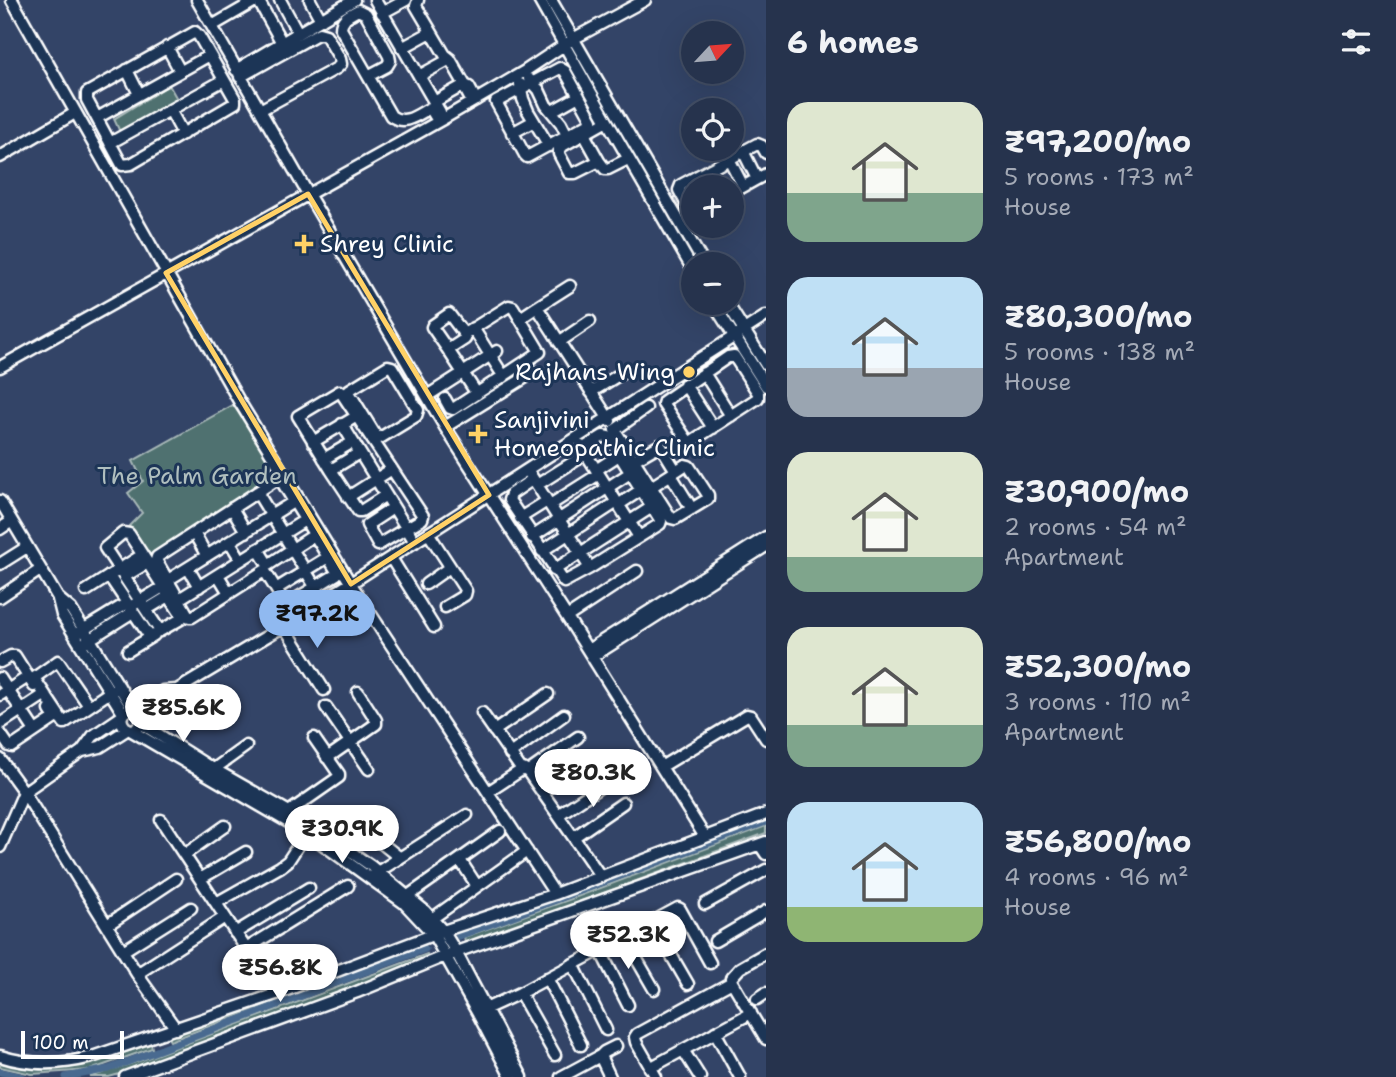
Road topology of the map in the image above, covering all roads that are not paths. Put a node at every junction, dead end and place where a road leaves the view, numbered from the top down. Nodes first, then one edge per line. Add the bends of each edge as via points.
1 (12, 0) edge
2 (197, 0) edge
3 (258, 0) edge
4 (280, 0) edge
5 (310, 0) edge
6 (354, 0) edge
7 (374, 0) edge
8 (406, 0) edge
9 (418, 0) edge
10 (539, 0) edge
11 (551, 0) edge
12 (645, 0) edge
13 (336, 5) edge
14 (382, 13) junction
15 (321, 20) junction
16 (212, 26) junction
17 (431, 32) junction
18 (298, 33) junction
19 (569, 41) junction
20 (282, 43) junction
21 (167, 47) junction
22 (402, 48) junction
23 (209, 55) junction
24 (450, 58) junction
25 (235, 67) junction
26 (127, 70) junction
27 (180, 71) junction
28 (220, 73) junction
29 (521, 74) junction
30 (368, 76) junction
31 (419, 76) junction
32 (465, 85) junction
33 (526, 85) junction
34 (139, 94) junction
35 (579, 96) junction
36 (474, 101) junction
37 (434, 102) junction
38 (170, 110) junction
39 (260, 110) junction
40 (552, 111) junction
41 (75, 113) junction
42 (97, 118) junction
43 (441, 120) junction
44 (534, 121) junction
45 (607, 121) junction
46 (512, 133) junction
47 (183, 134) junction
48 (584, 134) junction
49 (568, 135) junction
50 (106, 136) junction
51 (91, 140) junction
52 (549, 146) junction
53 (744, 151) edge
54 (744, 152) edge
55 (766, 153) edge
56 (0, 157) edge
57 (628, 159) junction
58 (599, 161) junction
59 (725, 161) edge
60 (710, 169) junction
61 (699, 175) edge
62 (713, 175) edge
63 (762, 176) edge
64 (744, 186) edge
65 (308, 194) junction
66 (681, 203) edge
67 (671, 209) junction
68 (682, 252) edge
69 (697, 252) edge
70 (166, 273) junction
71 (570, 286) dead end
72 (537, 307) junction
73 (525, 315) dead end
74 (720, 315) edge
75 (734, 315) edge
76 (766, 316) edge
77 (590, 321) dead end
78 (468, 331) junction
79 (744, 331) junction
80 (734, 337) junction
81 (559, 342) junction
82 (448, 350) junction
83 (494, 353) junction
84 (404, 359) junction
85 (766, 365) edge
86 (0, 367) edge
87 (392, 367) junction
88 (688, 367) junction
89 (463, 372) junction
90 (534, 372) dead end
91 (622, 373) dead end
92 (700, 376) junction
93 (504, 377) junction
94 (685, 385) junction
95 (766, 386) edge
96 (591, 392) junction
97 (477, 394) junction
98 (427, 396) junction
99 (445, 399) dead end
100 (646, 408) dead end
101 (357, 416) junction
102 (731, 416) junction
103 (608, 418) junction
104 (342, 424) junction
105 (445, 427) junction
106 (616, 428) junction
107 (713, 428) junction
108 (372, 439) junction
109 (576, 439) junction
110 (313, 442) junction
111 (356, 448) junction
112 (584, 451) junction
113 (619, 455) junction
114 (324, 459) junction
115 (634, 460) junction
116 (392, 469) junction
117 (331, 470) junction
118 (597, 472) junction
119 (630, 472) junction
120 (674, 473) junction
121 (532, 478) junction
122 (376, 479) junction
123 (607, 488) junction
124 (646, 489) junction
125 (257, 492) junction
126 (408, 494) junction
127 (489, 495) junction
128 (348, 496) junction
129 (0, 500) edge
130 (296, 500) junction
131 (390, 502) junction
132 (548, 503) junction
133 (617, 503) junction
134 (652, 507) junction
135 (232, 508) junction
136 (692, 509) junction
137 (271, 516) junction
138 (520, 518) junction
139 (305, 520) junction
140 (559, 520) junction
141 (12, 521) junction
142 (629, 522) junction
143 (406, 528) junction
144 (0, 529) edge
145 (246, 532) junction
146 (194, 533) junction
147 (283, 534) junction
148 (429, 534) junction
149 (568, 534) junction
150 (314, 535) junction
151 (532, 537) junction
152 (639, 537) junction
153 (766, 537) edge
154 (230, 542) junction
155 (415, 542) junction
156 (766, 546) edge
157 (27, 547) junction
158 (258, 549) junction
159 (292, 550) junction
160 (542, 551) junction
161 (580, 553) junction
162 (207, 556) junction
163 (328, 557) junction
164 (741, 557) junction
165 (391, 558) junction
166 (145, 559) junction
167 (241, 560) junction
168 (0, 564) edge
169 (450, 567) junction
170 (188, 568) junction
171 (266, 568) junction
172 (590, 568) junction
173 (40, 570) junction
174 (306, 570) junction
175 (554, 570) junction
176 (637, 571) dead end
177 (121, 573) junction
178 (218, 575) junction
179 (109, 576) junction
180 (351, 584) junction
181 (426, 584) dead end
182 (199, 587) junction
183 (316, 587) junction
184 (276, 589) junction
185 (86, 591) dead end
186 (170, 591) junction
187 (229, 593) junction
188 (0, 597) edge
189 (324, 601) junction
190 (143, 606) junction
191 (445, 607) dead end
192 (130, 608) junction
193 (567, 617) junction
194 (109, 621) junction
195 (284, 626) junction
196 (434, 626) dead end
197 (160, 631) junction
198 (79, 632) junction
199 (150, 637) junction
200 (85, 642) junction
201 (128, 651) dead end
202 (590, 654) junction
203 (0, 662) edge
204 (28, 677) junction
205 (0, 678) edge
206 (114, 689) junction
207 (177, 690) junction
208 (324, 690) dead end
209 (4, 692) edge
210 (358, 692) dead end
211 (548, 694) dead end
212 (41, 697) junction
213 (89, 706) junction
214 (326, 707) dead end
215 (21, 710) junction
216 (128, 712) junction
217 (482, 713) dead end
218 (564, 715) dead end
219 (142, 722) junction
220 (0, 724) edge
221 (130, 730) junction
222 (35, 731) junction
223 (494, 731) junction
224 (0, 733) edge
225 (578, 737) dead end
226 (314, 738) dead end
227 (766, 739) edge
228 (350, 743) junction
229 (246, 746) dead end
230 (82, 751) junction
231 (510, 754) junction
232 (591, 757) dead end
233 (327, 758) junction
234 (0, 759) edge
235 (661, 766) junction
236 (206, 768) junction
237 (369, 769) dead end
238 (524, 771) junction
239 (609, 781) dead end
240 (24, 792) junction
241 (247, 792) junction
242 (488, 792) junction
243 (542, 792) junction
244 (623, 803) dead end
245 (286, 814) junction
246 (766, 814) edge
247 (467, 815) dead end
248 (558, 815) junction
249 (161, 820) dead end
250 (225, 826) dead end
251 (360, 826) dead end
252 (309, 829) junction
253 (500, 831) dead end
254 (574, 837) junction
255 (705, 837) junction
256 (764, 847) edge
257 (0, 848) edge
258 (246, 852) dead end
259 (527, 852) junction
260 (184, 855) junction
261 (400, 858) junction
262 (460, 860) junction
263 (766, 870) edge
264 (373, 874) junction
265 (601, 877) junction
266 (176, 879) dead end
267 (200, 879) junction
268 (348, 886) dead end
269 (477, 886) junction
270 (309, 888) dead end
271 (555, 894) junction
272 (408, 896) junction
273 (216, 903) junction
274 (705, 904) dead end
275 (191, 908) dead end
276 (766, 911) edge
277 (225, 917) junction
278 (429, 921) junction
279 (652, 922) junction
280 (107, 925) junction
281 (443, 931) junction
282 (235, 933) junction
283 (433, 934) junction
284 (624, 937) junction
285 (715, 941) dead end
286 (246, 949) junction
287 (600, 950) junction
288 (123, 951) junction
289 (456, 952) junction
290 (766, 953) edge
291 (445, 956) junction
292 (710, 963) dead end
293 (573, 964) junction
294 (137, 974) junction
295 (547, 978) junction
296 (732, 982) junction
297 (688, 984) dead end
298 (654, 989) dead end
299 (520, 993) junction
300 (276, 994) junction
301 (628, 1005) dead end
302 (482, 1010) junction
303 (751, 1013) junction
304 (176, 1029) junction
305 (606, 1030) dead end
306 (715, 1032) junction
307 (766, 1039) edge
308 (499, 1042) junction
309 (581, 1045) dead end
310 (616, 1046) dead end
311 (683, 1049) junction
312 (555, 1055) dead end
313 (0, 1056) edge
314 (600, 1056) junction
315 (653, 1072) edge
316 (573, 1074) edge
317 (125, 1077) edge
318 (511, 1077) edge
319 (522, 1077) edge
320 (561, 1077) edge
321 (610, 1077) edge
322 (700, 1077) edge
323 (740, 1077) edge

1 - 41 street
2 - 16 street
3 - 16 street
3 - 20 street
4 - 18 street
5 - 15 street
6 - 13 street
7 - 14 street
8 - 14 street
9 - 17 street via 415,6
10 - 19 street
11 - 19 street
12 - 19 street
13 - 15 street
14 - 22 street
15 - 18 street
16 - 25 street
17 - 22 street
17 - 24 street
18 - 20 street
19 - 29 street
19 - 45 street
19 - 67 street
20 - 25 street
21 - 23 street via 195,32
21 - 26 street
21 - 27 street
22 - 31 street
23 - 27 street
23 - 28 street
24 - 31 street
24 - 32 street
25 - 28 street
25 - 39 street
25 - 39 street via 322,33 340,59 339,66
26 - 34 street
26 - 42 street via 87,93
27 - 34 street
28 - 38 street
28 - 47 street via 235,103
29 - 33 street
29 - 36 street
30 - 30 street via 341,29 346,16 358,10 366,15 390,61
30 - 43 street via 397,121 430,108
31 - 37 street
32 - 36 street
32 - 37 street
33 - 35 street via 560,68
33 - 40 street via 536,86
33 - 44 street via 523,99
33 - 46 street via 496,102
34 - 42 street
35 - 40 street
35 - 49 street via 592,120
36 - 43 street
37 - 43 street
38 - 47 street
38 - 50 street
39 - 65 street
40 - 49 street
41 - 51 street
41 - 56 street
42 - 50 street
43 - 65 street
44 - 46 street
44 - 52 street
45 - 48 street
45 - 57 street
46 - 52 street via 527,157
47 - 50 street via 128,166 122,165
48 - 58 street
48 - 58 street via 559,148 569,173
49 - 52 street
50 - 51 street
51 - 70 street
53 - 55 street via 759,144
54 - 63 street
57 - 58 street via 608,169
57 - 68 street
59 - 60 street
60 - 61 street
60 - 62 street
63 - 64 street
65 - 70 street
65 - 84 street
66 - 67 street
67 - 69 street
70 - 86 street
70 - 130 street
71 - 72 street
72 - 73 street
72 - 81 street
74 - 80 street
75 - 79 street
76 - 79 street
77 - 81 street
78 - 82 street via 465,339
78 - 82 street via 449,314 433,325
78 - 83 street
78 - 93 street via 511,306 540,349
79 - 80 street
79 - 85 street
80 - 88 street
80 - 95 street
81 - 96 street
82 - 89 street
83 - 89 street
83 - 93 street
84 - 87 street
84 - 98 street
87 - 87 street via 349,390 380,438 417,413
88 - 92 street
88 - 103 street
89 - 97 street
89 - 98 street
90 - 105 street
91 - 96 street
92 - 94 street
92 - 102 street
92 - 102 street via 734,356 758,398
93 - 97 street
94 - 107 street
94 - 107 street via 663,402 687,442
96 - 103 street
97 - 99 street via 453,409
98 - 105 street
100 - 106 street
101 - 104 street
101 - 108 street
101 - 110 street via 340,391 299,414
102 - 107 street
103 - 106 street
103 - 109 street
104 - 110 street
104 - 111 street
105 - 127 street
106 - 115 street
108 - 111 street
108 - 116 street
109 - 112 street
109 - 121 street
110 - 114 street
111 - 114 street
111 - 117 street
111 - 122 street
112 - 113 street via 606,436
112 - 118 street
112 - 121 street
113 - 118 street
113 - 119 street
114 - 117 street
115 - 120 street via 659,445
115 - 124 street
116 - 122 street
116 - 126 street
117 - 128 street
118 - 123 street
118 - 132 street
119 - 123 street
119 - 124 street
120 - 124 street
120 - 136 street
120 - 136 street via 687,465 708,495
121 - 127 street
121 - 132 street
121 - 138 street via 509,497
122 - 128 street
122 - 131 street
123 - 133 street
123 - 140 street
124 - 133 street
124 - 134 street
124 - 136 street via 672,519
125 - 130 street via 279,480
125 - 135 street
125 - 137 street
126 - 131 street
126 - 143 street via 423,516
127 - 148 street
127 - 193 street
128 - 131 street via 361,511
129 - 141 street
130 - 137 street
130 - 139 street
130 - 180 street
131 - 143 street
131 - 143 street via 367,525 377,544
132 - 138 street
132 - 140 street
133 - 142 street
133 - 149 street
134 - 142 street
134 - 152 street via 662,522
135 - 145 street
135 - 146 street
137 - 145 street
137 - 147 street
138 - 151 street
139 - 147 street
139 - 150 street
140 - 149 street
140 - 151 street
141 - 144 street
141 - 157 street
142 - 152 street
142 - 161 street
143 - 155 street
145 - 154 street
146 - 162 street
146 - 186 street via 156,557
147 - 158 street
147 - 159 street
148 - 155 street
148 - 169 street
149 - 160 street
149 - 161 street
150 - 159 street
150 - 163 street
151 - 160 street
152 - 172 street
153 - 164 street
154 - 162 street
154 - 167 street
155 - 165 street
156 - 164 street
157 - 168 street
157 - 173 street
158 - 167 street
158 - 171 street
159 - 171 street
159 - 174 street
160 - 175 street
161 - 172 street
161 - 175 street
162 - 170 street
163 - 174 street
163 - 183 street via 337,574
164 - 202 street
165 - 180 street
165 - 196 street
166 - 177 street
166 - 177 street via 129,534 123,533 104,548
166 - 186 street
167 - 178 street
169 - 181 street
169 - 191 street via 466,592
170 - 182 street
170 - 186 street
171 - 184 street
171 - 187 street
172 - 175 street via 564,582
173 - 188 street
173 - 198 street via 58,598 62,615
174 - 183 street
174 - 184 street
176 - 193 street
177 - 179 street
177 - 190 street
178 - 182 street
178 - 187 street
179 - 185 street
179 - 192 street
180 - 189 street
180 - 242 street
182 - 186 street
183 - 184 street via 286,605
183 - 189 street
186 - 187 street via 191,618
186 - 190 street
186 - 197 street via 182,617
189 - 195 street
190 - 192 street
190 - 197 street
192 - 194 street
192 - 199 street
193 - 202 street
194 - 198 street
194 - 200 street
195 - 207 street
195 - 208 street
197 - 199 street
198 - 200 street
199 - 201 street
200 - 206 street
202 - 235 street
203 - 204 street via 13,655
204 - 209 street
204 - 212 street
205 - 209 street
206 - 213 street
206 - 216 street
207 - 216 street via 163,691
207 - 219 street
209 - 215 street
210 - 228 street via 376,724
211 - 223 street
212 - 215 street
212 - 222 street via 55,718
213 - 213 street via 58,662 34,678 64,723
214 - 228 street
215 - 220 street
215 - 222 street
216 - 219 street via 140,713
216 - 221 street via 123,724
216 - 230 street via 93,736
217 - 223 street
218 - 231 street
219 - 221 street
219 - 236 street
221 - 230 street via 100,747
221 - 236 street
222 - 224 street via 10,747
223 - 231 street
225 - 238 street
226 - 233 street
227 - 235 street via 747,715
228 - 233 street
228 - 237 street
229 - 236 street
230 - 240 street
231 - 238 street
232 - 243 street
233 - 245 street via 339,777
234 - 240 street
235 - 255 street
236 - 241 street
236 - 241 street
238 - 242 street
238 - 243 street
239 - 248 street
240 - 257 street
240 - 280 street
241 - 245 street
242 - 259 street
243 - 248 street
244 - 254 street
245 - 252 street
246 - 255 street
247 - 261 street
248 - 254 street
249 - 260 street
250 - 260 street
251 - 261 street
252 - 264 street
252 - 273 street via 288,861
253 - 262 street
254 - 265 street
255 - 265 street
256 - 289 street
258 - 267 street
259 - 269 street
259 - 271 street
260 - 267 street
261 - 264 street
262 - 269 street
262 - 272 street
263 - 274 street
264 - 272 street
264 - 278 street
265 - 271 street
266 - 280 street
267 - 273 street
268 - 286 street
269 - 278 street
270 - 282 street
271 - 281 street
272 - 278 street
273 - 277 street
275 - 288 street
276 - 285 street
277 - 282 street
277 - 294 street
278 - 281 street
278 - 283 street
279 - 284 street
279 - 292 street via 680,909
279 - 297 street
280 - 288 street
281 - 283 street
281 - 289 street
282 - 286 street
283 - 291 street
283 - 300 street
284 - 287 street
284 - 298 street
286 - 300 street
287 - 293 street
287 - 301 street
288 - 294 street
289 - 291 street
289 - 302 street
290 - 296 street via 740,968
291 - 302 street
291 - 317 street
293 - 295 street
293 - 305 street
294 - 304 street
295 - 299 street
295 - 309 street
296 - 303 street
296 - 315 street via 637,1034 636,1042
299 - 302 street
299 - 312 street
300 - 304 street
302 - 308 street
303 - 306 street
303 - 307 street
304 - 313 street via 75,1062 33,1063
306 - 311 street
306 - 323 street
308 - 318 street
308 - 319 street
310 - 314 street
311 - 315 street
311 - 322 street
314 - 316 street
314 - 321 street
316 - 320 street

